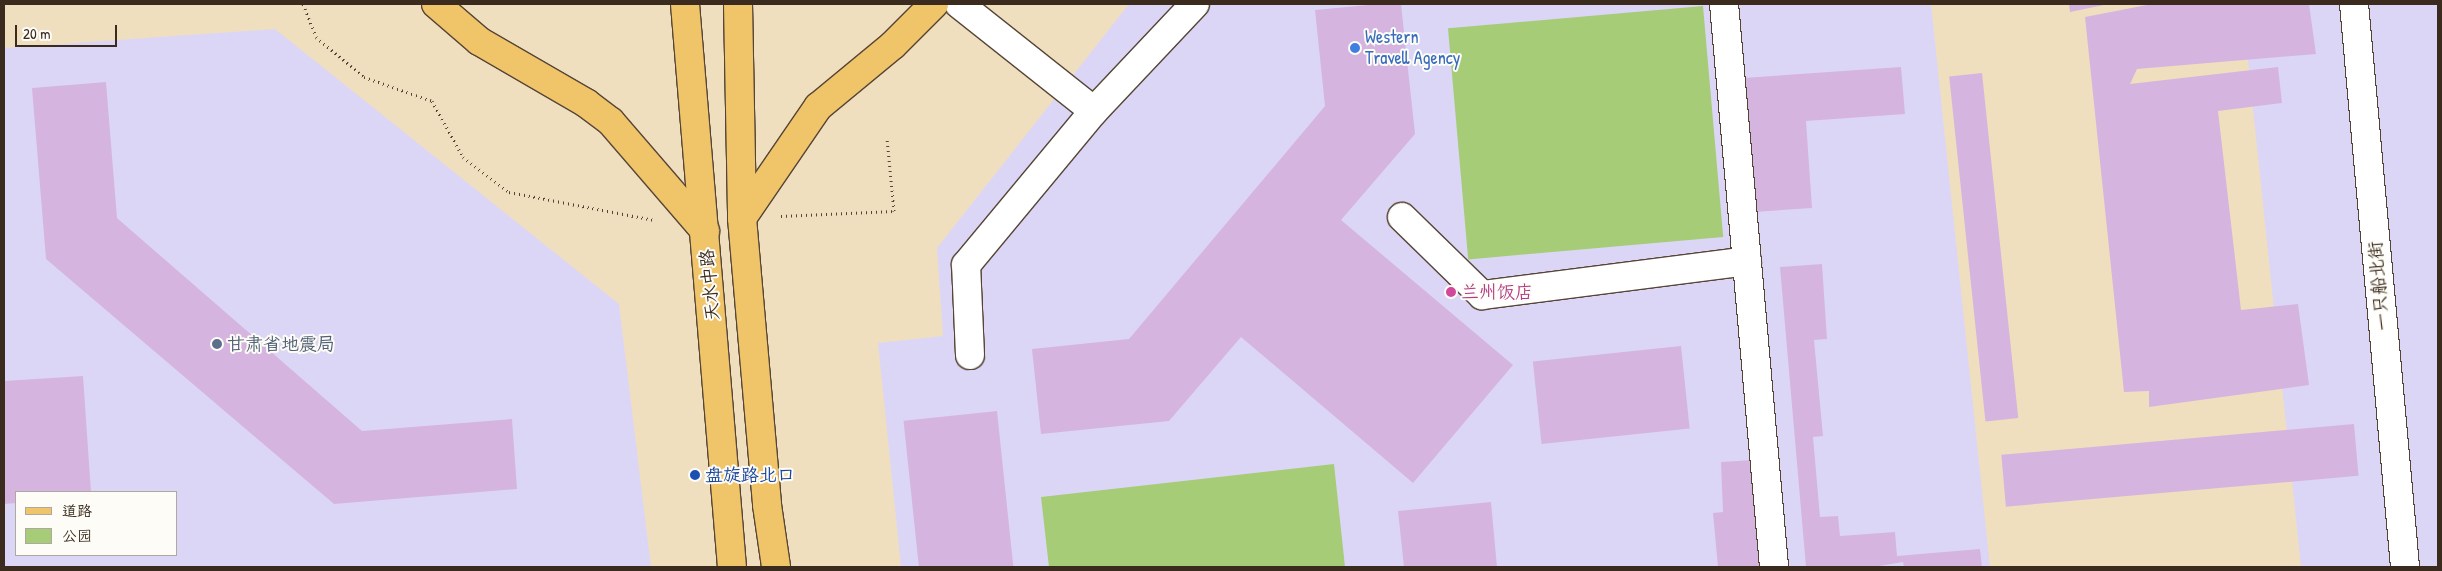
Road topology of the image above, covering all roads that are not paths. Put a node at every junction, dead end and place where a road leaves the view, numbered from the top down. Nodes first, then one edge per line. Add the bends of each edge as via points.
1 (436, 4) edge
2 (685, 4) edge
3 (738, 4) edge
4 (934, 4) edge
5 (959, 4) edge
6 (1195, 4) edge
7 (1724, 4) edge
8 (2354, 4) edge
9 (1094, 111) junction
10 (1402, 217) dead end
11 (742, 218) junction
12 (705, 230) junction
13 (1747, 261) junction
14 (970, 355) dead end
15 (732, 567) edge
16 (776, 567) edge
17 (1774, 567) edge
18 (2405, 567) edge

1 - 12 main road via 479,41 586,103 611,122
2 - 12 main road, 天水中路
3 - 11 main road
4 - 11 main road via 893,45 818,108
5 - 9 street
6 - 9 street
7 - 13 street
8 - 18 street, 一只船北街
9 - 14 street via 966,264
10 - 13 street via 1482,295
11 - 16 main road via 767,505
12 - 15 main road, 天水中路
13 - 17 street

